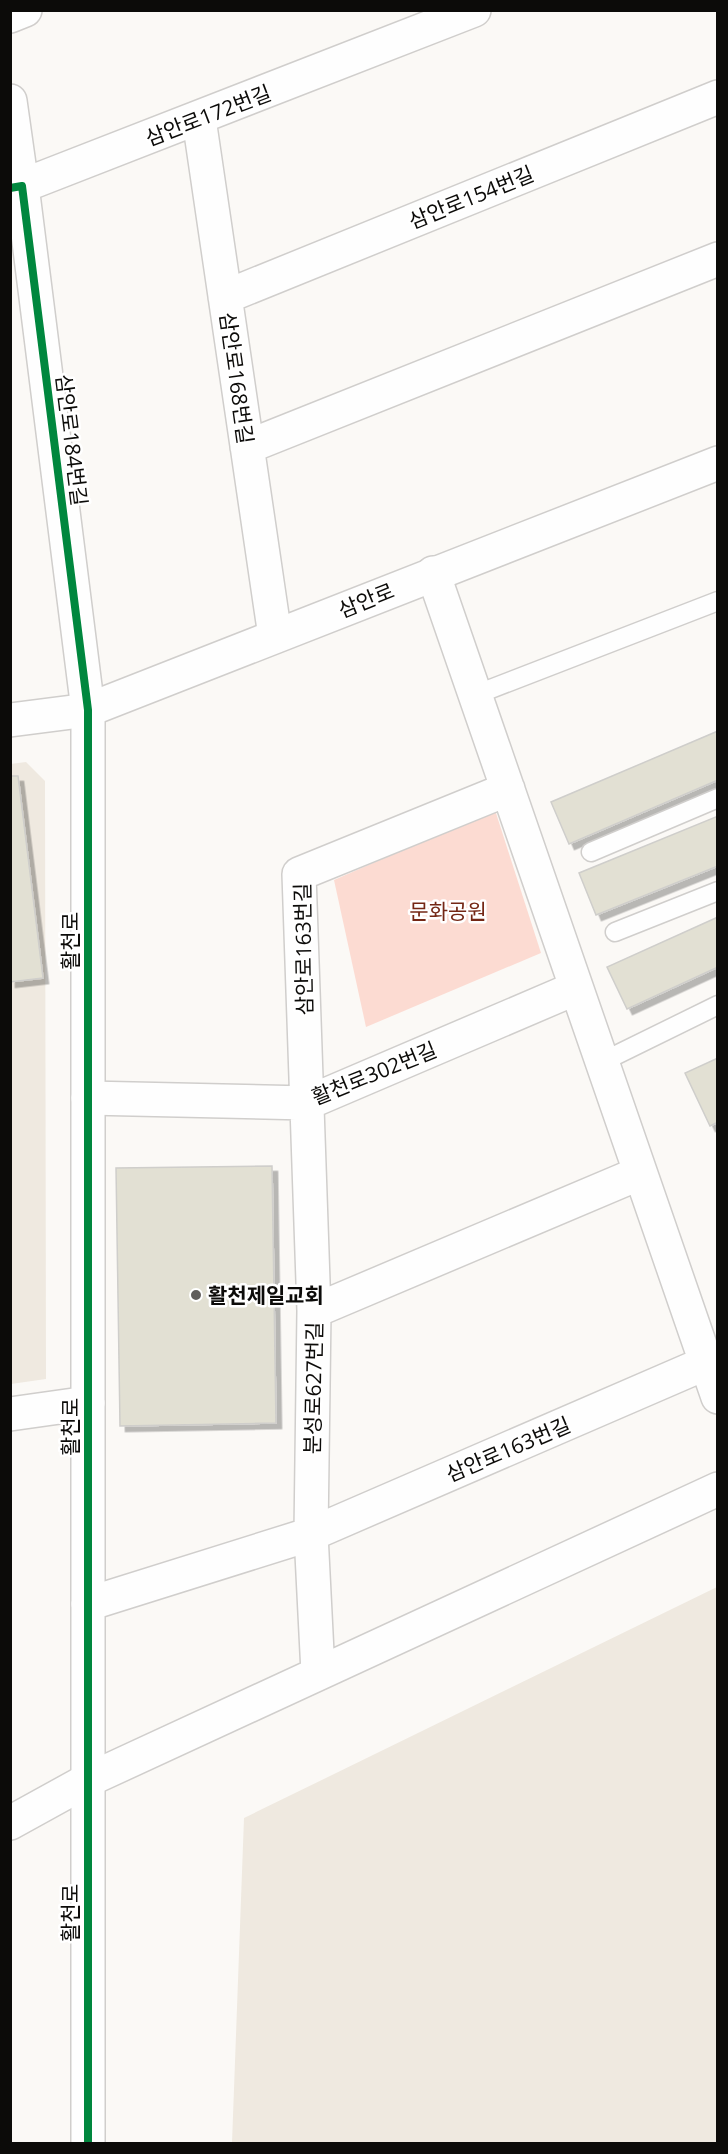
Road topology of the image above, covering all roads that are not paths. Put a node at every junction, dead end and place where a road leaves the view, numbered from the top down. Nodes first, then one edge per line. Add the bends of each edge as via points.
1 (25, 10) edge
2 (474, 10) edge
3 (10, 16) edge
4 (717, 97) edge
5 (10, 101) edge
6 (199, 119) junction
7 (16, 187) edge
8 (717, 259) edge
9 (225, 297) junction
10 (247, 447) junction
11 (717, 463) edge
12 (433, 573) junction
13 (717, 601) edge
14 (275, 636) junction
15 (475, 695) junction
16 (88, 710) junction
17 (10, 720) edge
18 (508, 789) junction
19 (717, 798) edge
20 (591, 852) dead end
21 (717, 891) edge
22 (615, 932) dead end
23 (576, 988) junction
24 (717, 1005) edge
25 (602, 1062) junction
26 (88, 1098) junction
27 (307, 1103) junction
28 (640, 1173) junction
29 (314, 1311) junction
30 (706, 1364) junction
31 (717, 1397) edge
32 (88, 1403) junction
33 (10, 1414) edge
34 (717, 1490) edge
35 (311, 1534) junction
36 (88, 1604) junction
37 (318, 1673) junction
38 (88, 1780) junction
39 (10, 1823) edge
40 (88, 2144) edge

1 - 3 street
2 - 6 street, 삼안로172번길
4 - 9 street, 삼안로154번길
5 - 7 street
6 - 7 street, 삼안로172번길
6 - 9 street, 삼안로168번길
7 - 16 street, 삼안로184번길
8 - 10 street
9 - 10 street, 삼안로168번길
10 - 14 street, 삼안로168번길
11 - 12 street, 삼안로
12 - 14 street, 삼안로
12 - 15 street
13 - 15 lane
14 - 16 street, 삼안로
15 - 18 street
16 - 17 street, 삼안로
16 - 26 street, 활천로
18 - 23 street
18 - 27 street, 삼안로163번길 via 299,874
19 - 20 lane
21 - 22 lane
23 - 25 street
23 - 27 street, 활천로302번길
24 - 25 lane
25 - 28 street
26 - 27 street, 활천로302번길
26 - 32 street, 활천로
27 - 29 street, 분성로627번길
28 - 29 street
28 - 30 street
29 - 35 street, 분성로627번길
30 - 31 street
30 - 35 street, 삼안로163번길
32 - 33 street
32 - 36 street, 활천로
34 - 37 street
35 - 36 street, 삼안로163번길
35 - 37 street, 분성로627번길
36 - 38 street, 활천로
37 - 38 street
38 - 39 street
38 - 40 street, 활천로

